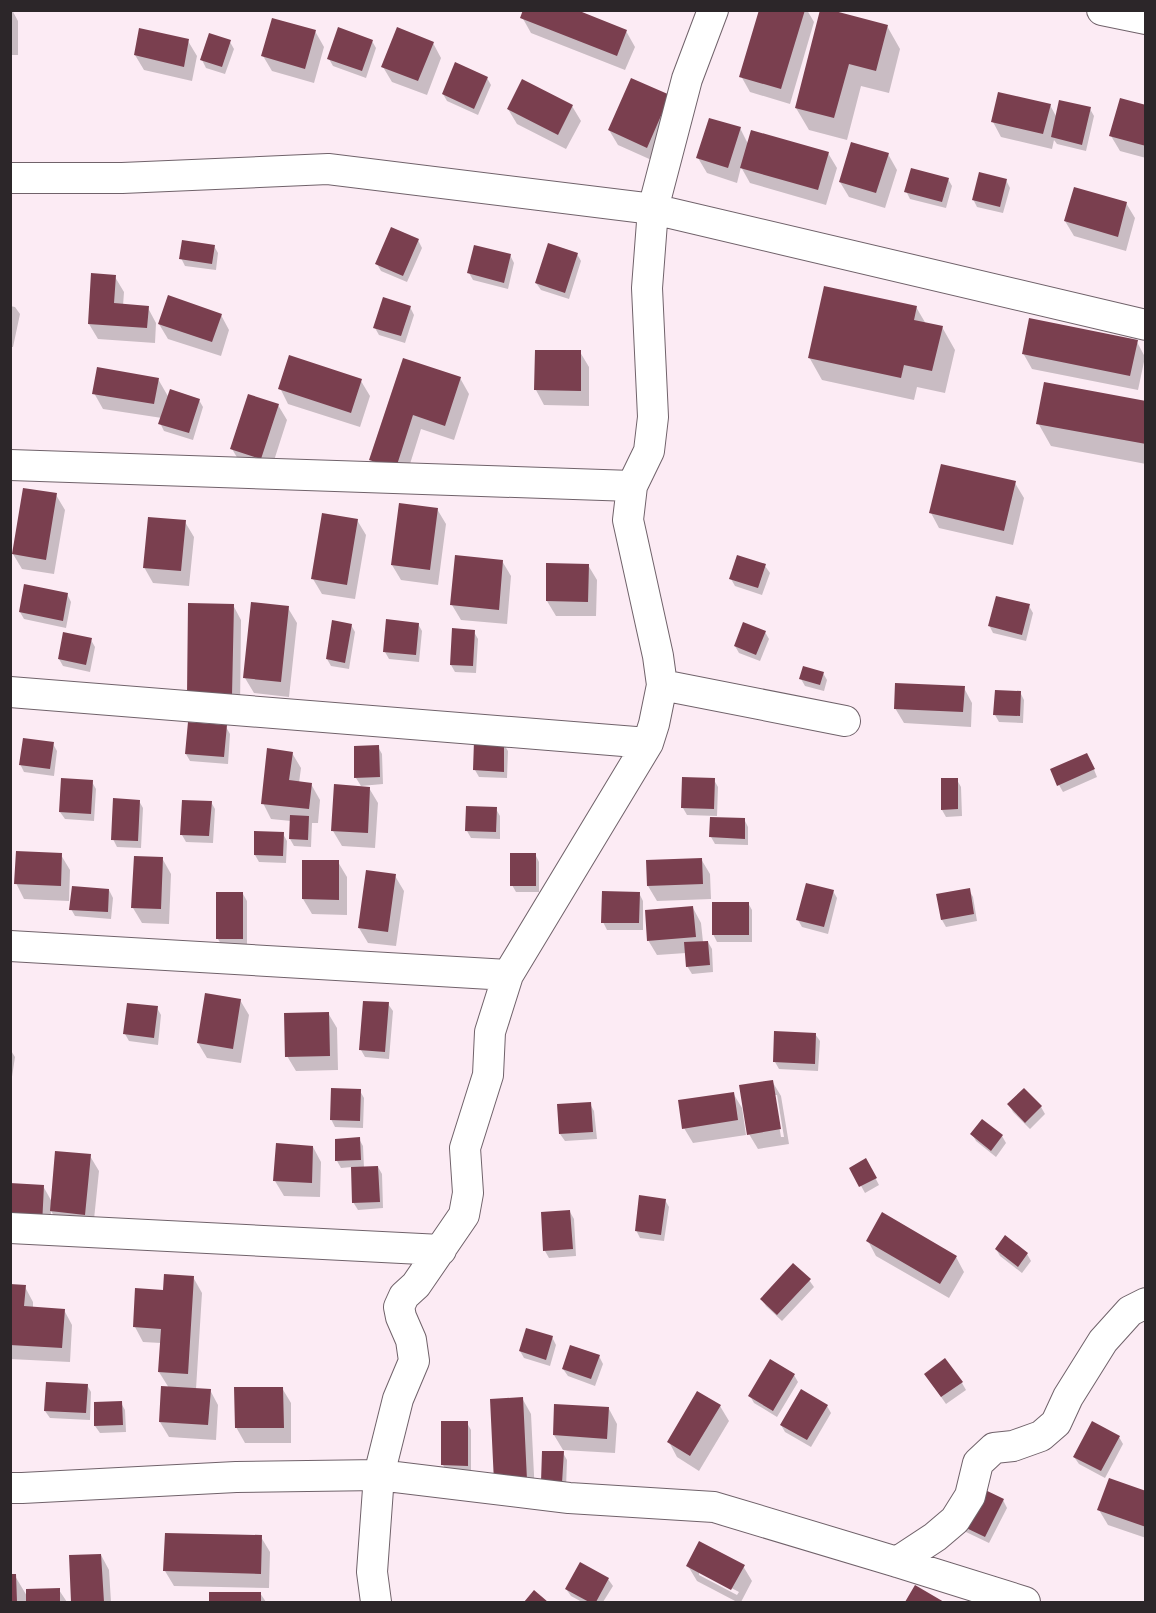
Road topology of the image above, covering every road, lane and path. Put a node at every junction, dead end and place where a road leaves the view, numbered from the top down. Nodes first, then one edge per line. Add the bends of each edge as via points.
1 (713, 10) edge
2 (1102, 10) edge
3 (1146, 19) edge
4 (10, 178) edge
5 (653, 209) junction
6 (1146, 325) edge
7 (10, 465) edge
8 (632, 486) junction
9 (662, 685) junction
10 (10, 692) edge
11 (844, 721) dead end
12 (648, 743) junction
13 (10, 946) edge
14 (508, 975) junction
15 (10, 1228) edge
16 (441, 1250) junction
17 (1146, 1303) edge
18 (379, 1475) junction
19 (10, 1488) edge
20 (897, 1562) junction
21 (376, 1602) edge
22 (1025, 1602) edge

1 - 5 street via 687,79
2 - 3 street
4 - 5 street via 122,178 328,169
5 - 6 street
5 - 8 street via 647,288 653,417 649,451
7 - 8 street
8 - 9 street via 628,520
9 - 11 street
9 - 12 street
10 - 12 street
12 - 14 street
13 - 14 street
14 - 16 street via 490,1032 488,1075 465,1148 468,1193 464,1215
15 - 16 street
16 - 18 street via 399,1307 414,1361 398,1399
17 - 20 street via 1130,1311 1103,1341 1056,1423 1041,1436 994,1448 978,1463 970,1496 955,1520
18 - 19 street via 237,1477
18 - 20 street via 569,1498 714,1507
18 - 21 street via 372,1572
20 - 22 street

